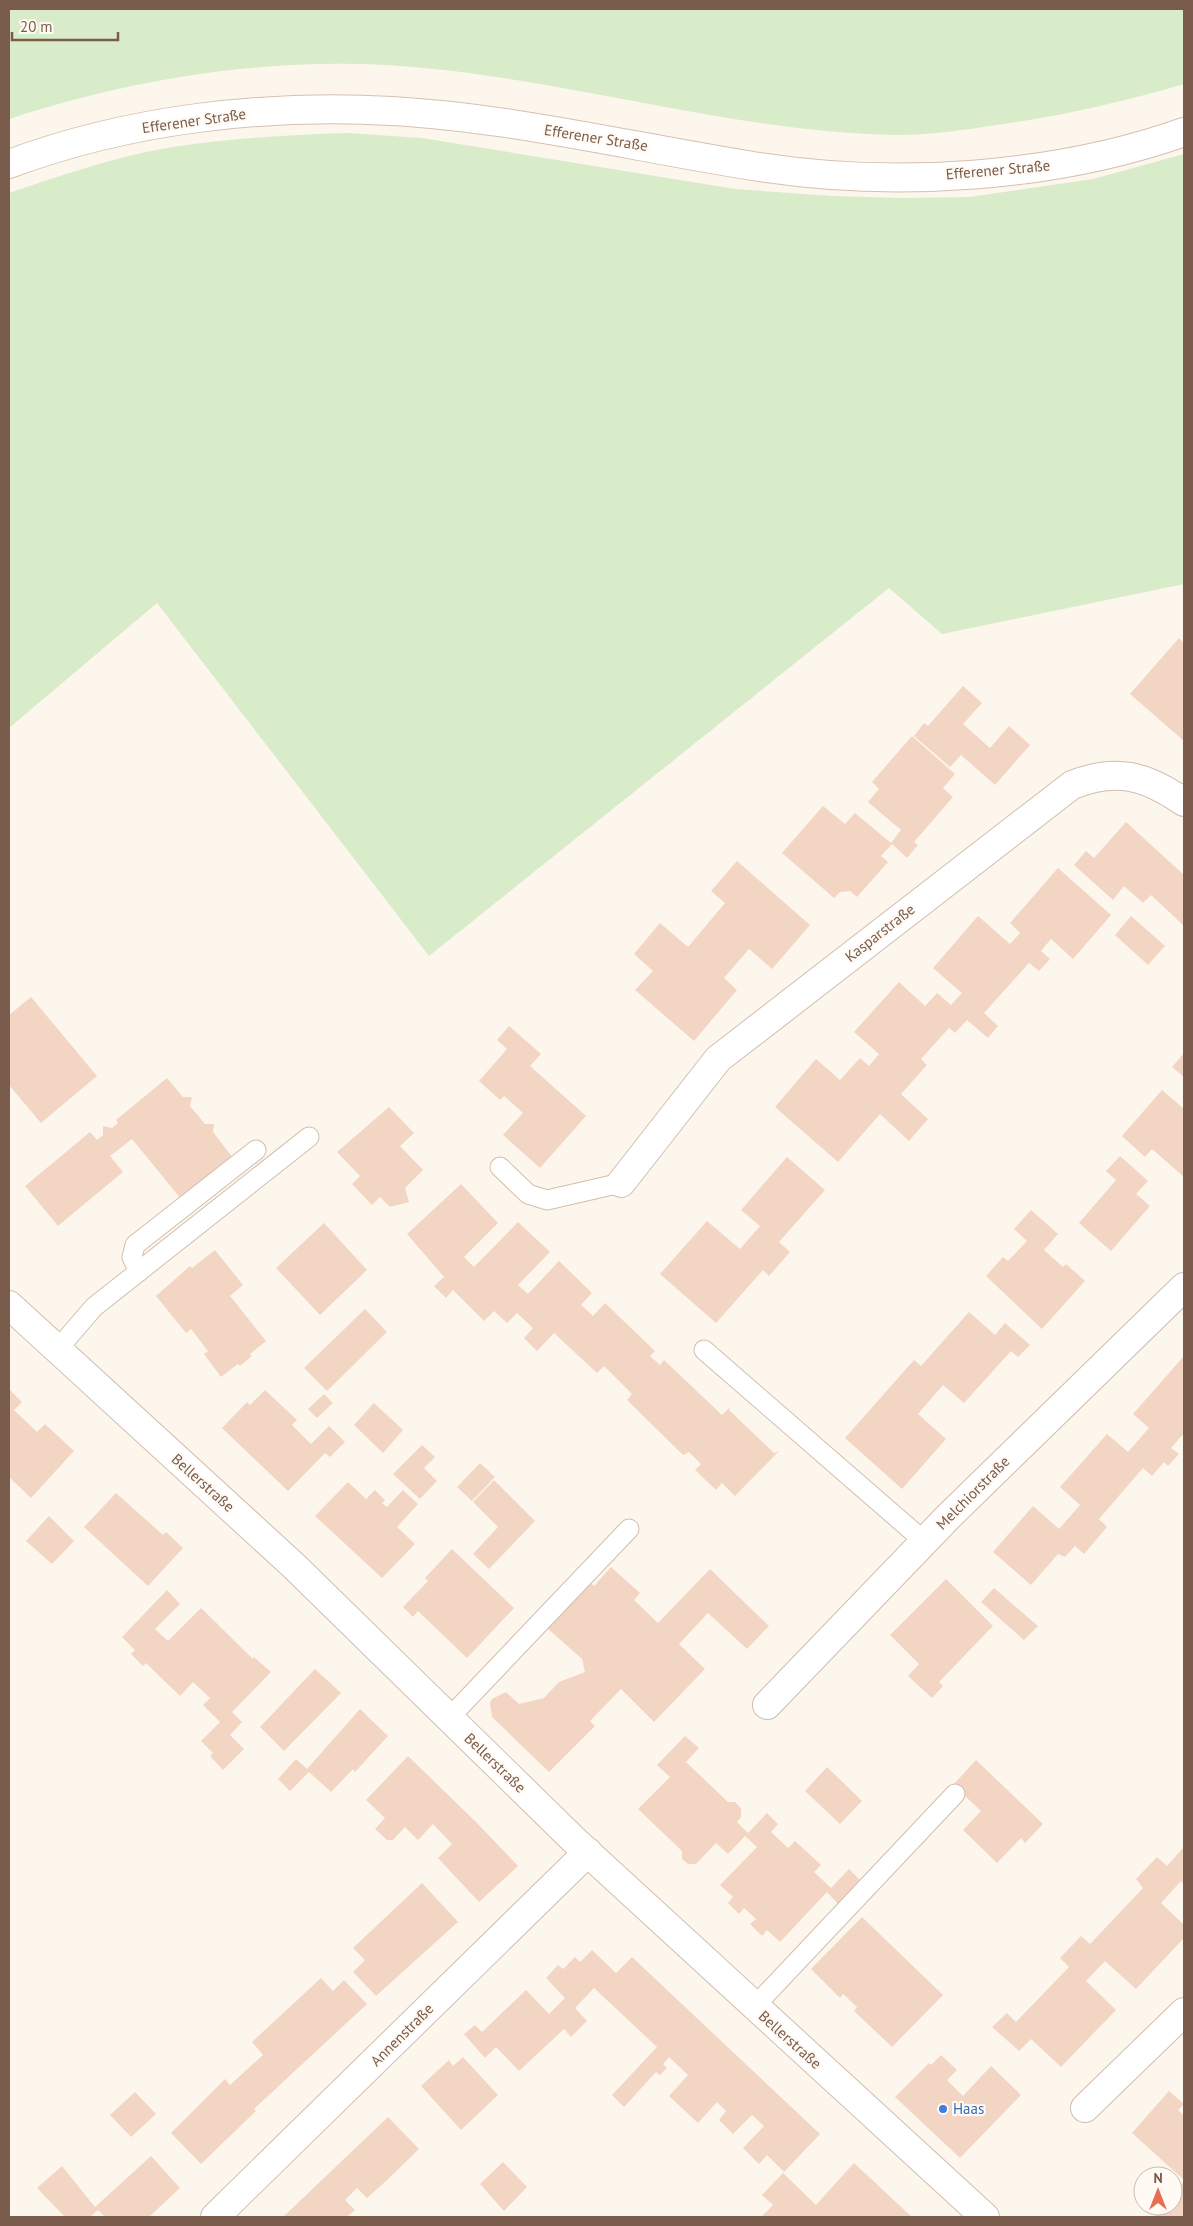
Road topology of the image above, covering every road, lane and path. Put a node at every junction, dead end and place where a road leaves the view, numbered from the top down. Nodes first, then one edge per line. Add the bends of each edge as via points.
1 (1184, 132) edge
2 (9, 164) edge
3 (1184, 802) edge
4 (310, 1137) dead end
5 (256, 1150) dead end
6 (500, 1167) dead end
7 (621, 1183) joint
8 (139, 1272) junction
9 (1184, 1286) edge
10 (9, 1305) edge
11 (57, 1350) junction
12 (704, 1350) dead end
13 (629, 1529) dead end
14 (925, 1542) junction
15 (767, 1705) dead end
16 (450, 1718) junction
17 (955, 1794) dead end
18 (588, 1852) junction
19 (754, 2007) junction
20 (1184, 2012) edge
21 (1085, 2108) dead end
22 (982, 2216) edge
23 (215, 2217) edge

1 - 2 street, Efferener Straße via 1090,160 1017,170 888,178 761,167 466,119 394,111 319,109 194,118 72,145
3 - 7 street, Kasparstraße via 1160,785 1133,776 1089,778 1072,785 718,1060
4 - 8 lane
5 - 8 lane via 135,1245 132,1257
6 - 7 lane via 528,1194 547,1200
8 - 11 lane via 94,1308
9 - 14 street, Melchiorstraße
10 - 11 street, Bellerstraße
11 - 16 street, Bellerstraße via 294,1566
12 - 14 lane
13 - 16 lane
14 - 15 street, Melchiorstraße
16 - 18 street, Bellerstraße
17 - 19 lane
18 - 19 street, Bellerstraße
18 - 23 street, Annenstraße
19 - 22 street, Bellerstraße
20 - 21 street

